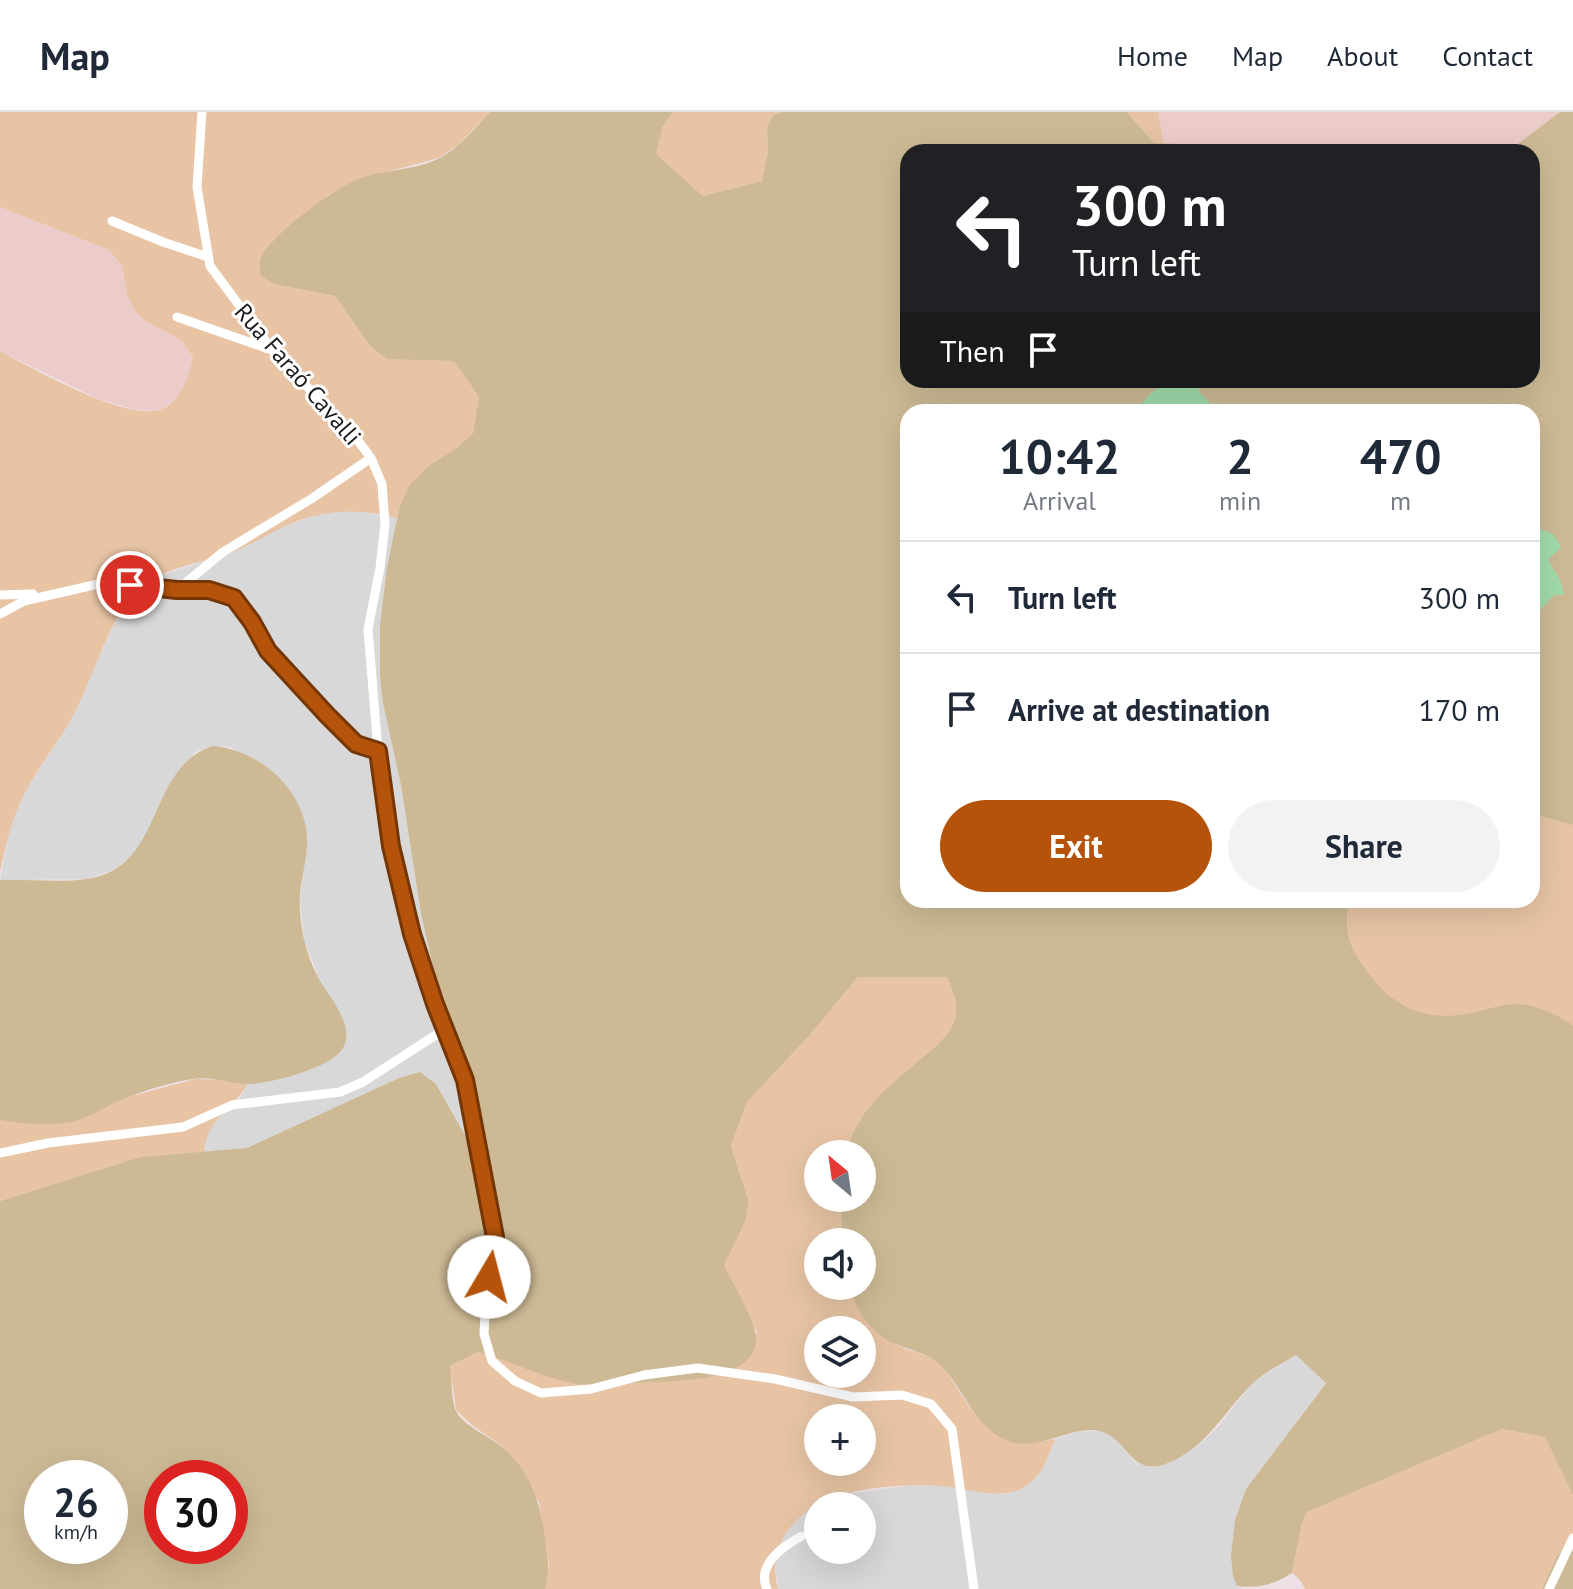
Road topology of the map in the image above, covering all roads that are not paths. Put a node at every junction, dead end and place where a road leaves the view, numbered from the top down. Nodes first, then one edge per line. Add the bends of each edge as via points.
1 (202, 112) edge
2 (112, 221) dead end
3 (208, 257) junction
4 (177, 317) dead end
5 (273, 351) junction
6 (371, 458) junction
7 (177, 590) junction
8 (54, 593) junction
9 (0, 595) edge
10 (0, 614) edge
11 (378, 751) junction
12 (445, 1029) junction
13 (0, 1153) edge
14 (802, 1536) dead end
15 (1573, 1538) edge
16 (767, 1589) edge
17 (974, 1589) edge
18 (1549, 1589) edge

1 - 3 street, Rua Faraó Cavalli via 197,187
2 - 3 street
3 - 5 street, Rua Faraó Cavalli via 223,286
4 - 5 street
5 - 6 street, Rua Faraó Cavalli
6 - 7 street via 223,552
6 - 11 street, Rua Faraó Cavalli via 382,484 385,524 368,629
7 - 8 street via 107,582
7 - 11 street via 209,590 234,598 268,651 327,715 356,744
8 - 9 street
8 - 10 street
11 - 12 street, Rua Faraó Cavalli via 391,846 412,934
12 - 13 street via 340,1092 232,1105 183,1127
12 - 17 street, Rua Faraó Cavalli via 465,1080 495,1237 484,1334 492,1361 515,1381 541,1393 698,1368 853,1397 902,1395 931,1404 952,1429
14 - 16 street via 764,1570
15 - 18 street

